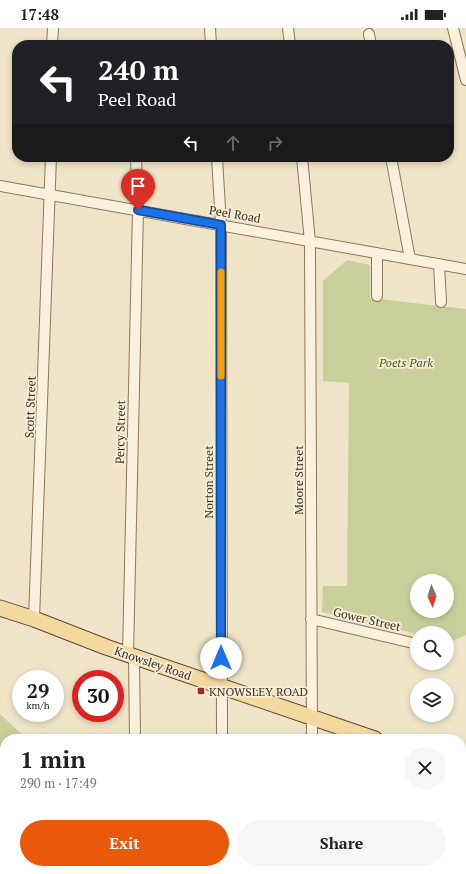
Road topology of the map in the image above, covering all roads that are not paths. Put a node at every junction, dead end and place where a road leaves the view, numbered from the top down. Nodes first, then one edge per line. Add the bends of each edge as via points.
1 (52, 28) edge
2 (210, 28) edge
3 (288, 28) edge
4 (453, 28) edge
5 (369, 34) dead end
6 (52, 40) edge
7 (211, 40) edge
8 (289, 40) edge
9 (370, 40) edge
10 (464, 64) edge
11 (466, 80) edge
12 (51, 162) edge
13 (136, 162) edge
14 (217, 162) edge
15 (302, 162) edge
16 (392, 162) edge
17 (0, 186) edge
18 (50, 195) junction
19 (138, 210) junction
20 (221, 225) junction
21 (310, 242) junction
22 (377, 253) junction
23 (410, 259) junction
24 (439, 264) junction
25 (466, 269) edge
26 (377, 296) dead end
27 (441, 302) dead end
28 (0, 608) edge
29 (34, 620) junction
30 (311, 620) junction
31 (410, 642) edge
32 (131, 655) junction
33 (221, 687) junction
34 (312, 718) junction
35 (134, 734) edge
36 (222, 734) edge
37 (312, 734) edge
38 (360, 734) edge

1 - 6 street
2 - 7 street
3 - 8 street
4 - 10 street
5 - 9 street
10 - 11 street
12 - 18 street, Scott Street
13 - 19 street, Percy Street
14 - 20 street, Norton Street
15 - 21 street, Moore Street
16 - 23 street
17 - 18 street, Peel Road
18 - 19 street, Peel Road
18 - 29 street, Scott Street
19 - 20 street, Peel Road
19 - 32 street, Percy Street
20 - 21 street, Peel Road
20 - 33 street, Norton Street
21 - 22 street, Peel Road
21 - 30 street, Moore Street
22 - 23 street, Peel Road
22 - 26 street
23 - 24 street, Peel Road
24 - 25 street, Peel Road
24 - 27 street
28 - 29 main road, Knowsley Road
29 - 32 main road, Knowsley Road
30 - 31 street, Gower Street
30 - 34 street, Moore Street
32 - 33 main road, Knowsley Road
32 - 35 street, Percy Street
33 - 34 main road, Knowsley Road
33 - 36 street, Norton Street
34 - 37 street, Moore Street
34 - 38 main road, Knowsley Road

